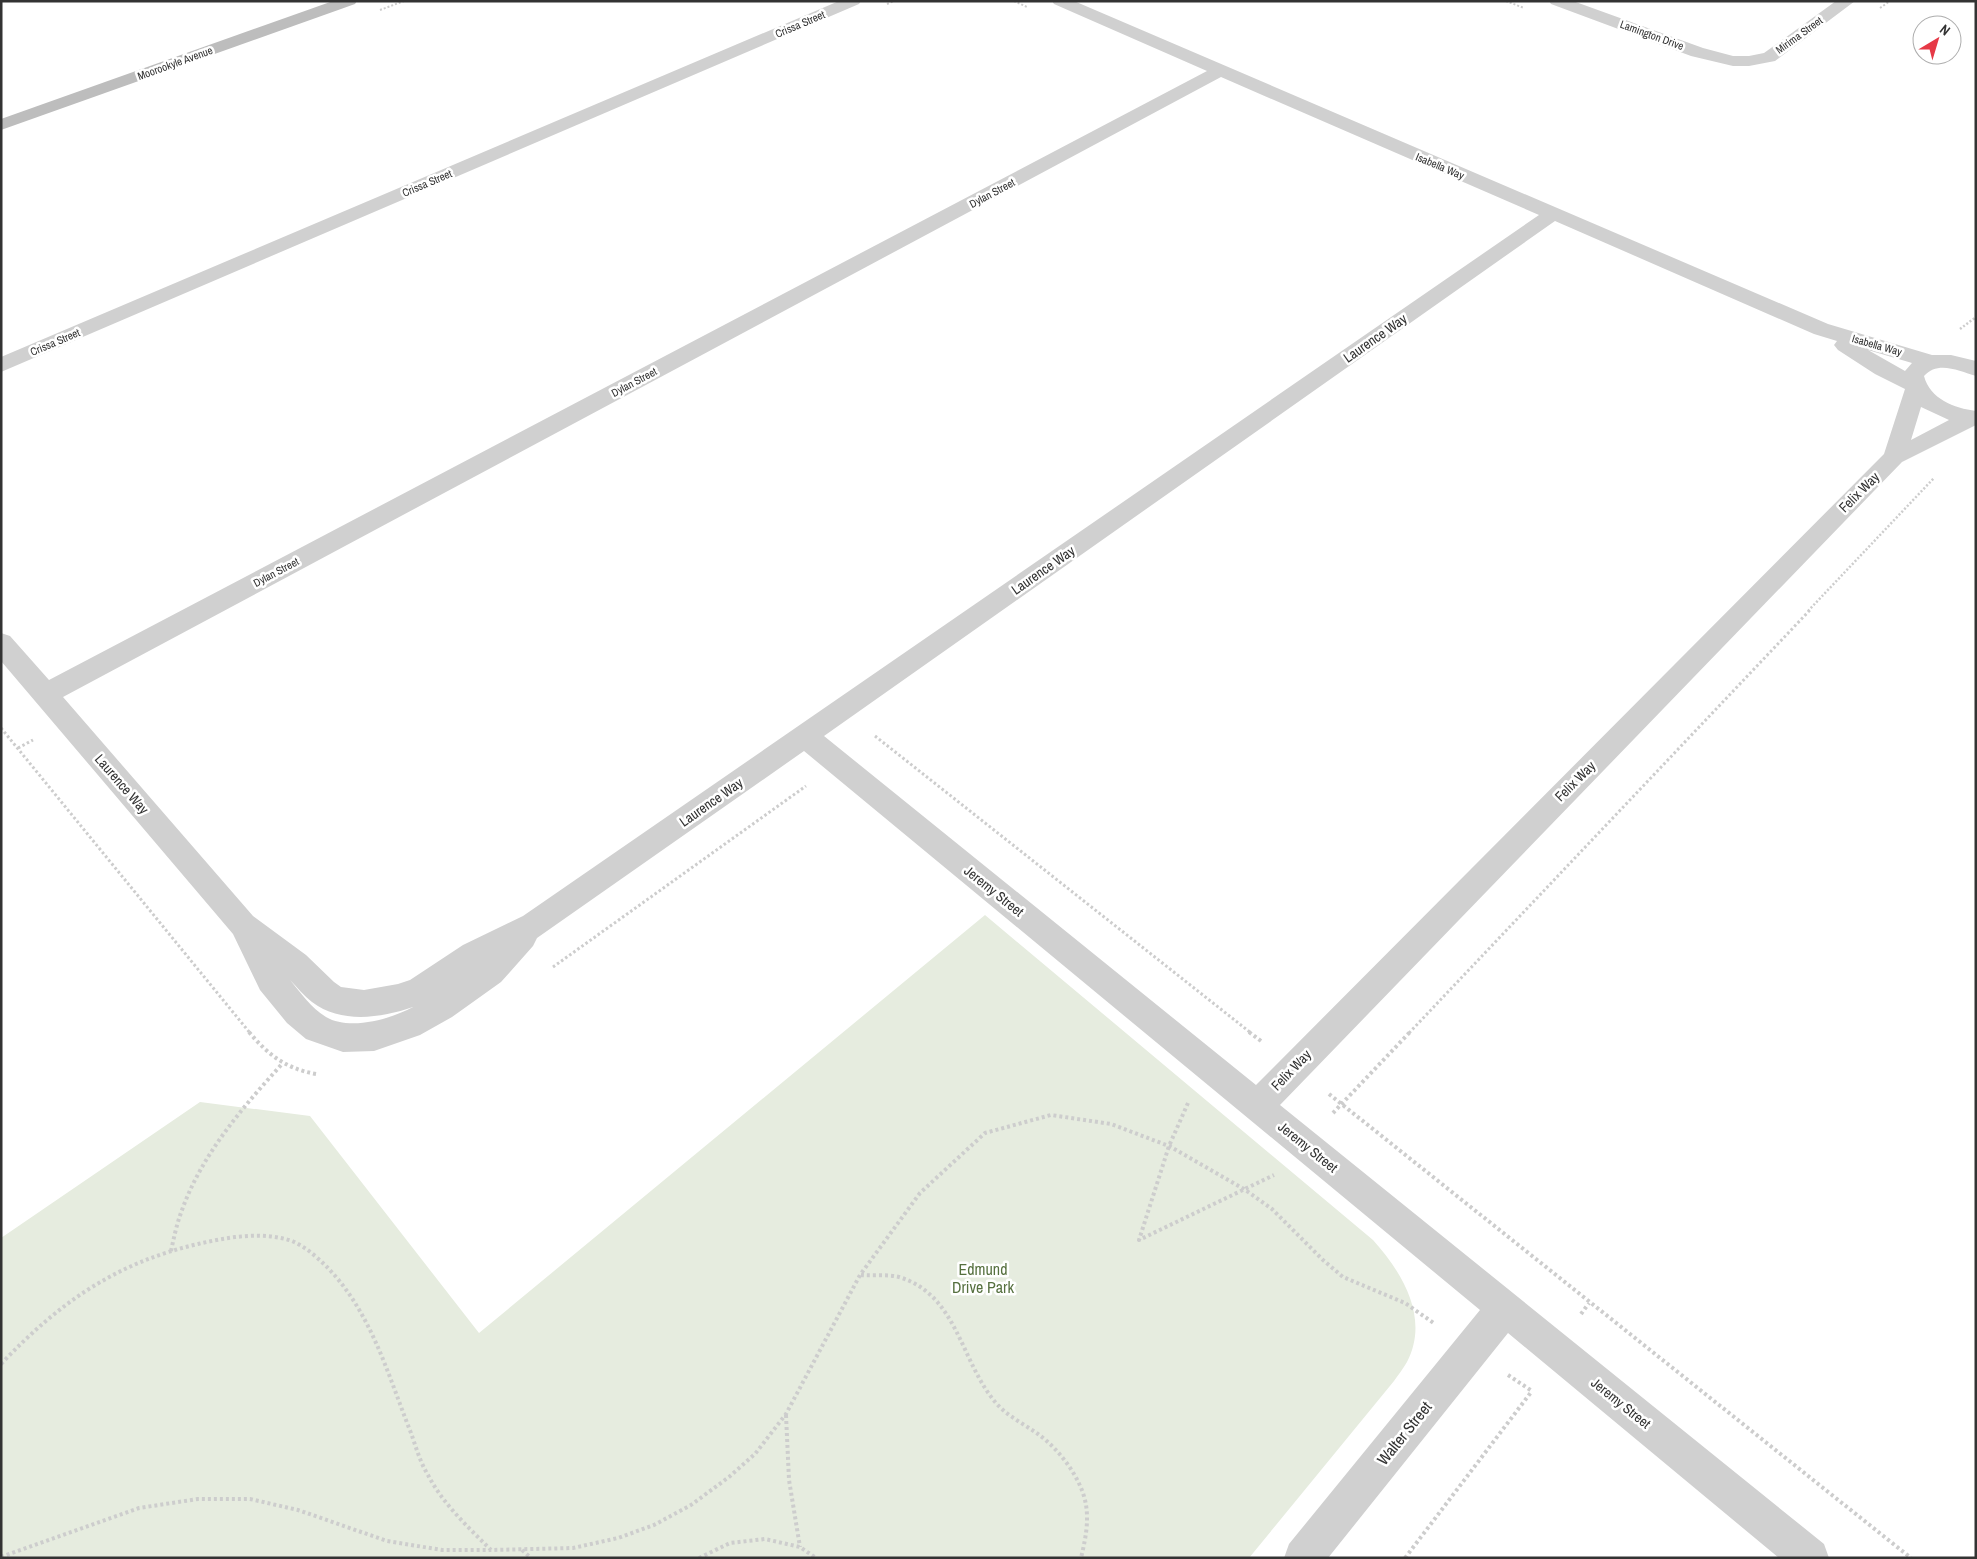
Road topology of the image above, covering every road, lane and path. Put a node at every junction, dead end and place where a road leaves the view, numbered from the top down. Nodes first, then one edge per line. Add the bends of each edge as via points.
1 (349, 1) edge
2 (853, 1) edge
3 (1060, 1) edge
4 (1557, 1) edge
5 (1847, 1) edge
6 (1748, 61) joint
7 (1221, 70) junction
8 (1, 125) edge
9 (1553, 214) junction
10 (1820, 329) junction
11 (1976, 348) edge
12 (1937, 361) junction
13 (1, 365) edge
14 (1976, 369) edge
15 (1915, 386) junction
16 (1972, 418) edge
17 (1894, 457) junction
18 (1, 643) edge
19 (46, 694) junction
20 (805, 736) junction
21 (875, 736) dead end
22 (282, 1064) dead end
23 (1294, 1066) junction
24 (1257, 1106) junction
25 (171, 1251) junction
26 (860, 1275) junction
27 (1588, 1303) junction
28 (1505, 1308) junction
29 (1472, 1350) junction
30 (1556, 1350) junction
31 (1, 1364) edge
32 (1532, 1391) junction
33 (786, 1414) junction
34 (800, 1547) junction
35 (491, 1550) junction
36 (522, 1550) junction
37 (1, 1557) edge
38 (531, 1558) edge
39 (699, 1558) edge
40 (816, 1558) edge
41 (1081, 1558) edge
42 (1304, 1558) edge
43 (1405, 1558) edge
44 (1810, 1558) edge
45 (1911, 1558) edge

1 - 8 street, Moorookyle Avenue
2 - 13 street, Crissa Street
3 - 7 street, Isabella Way
4 - 6 street, Lamington Drive via 1697,52 1733,61
5 - 6 street, Mirima Street via 1769,57
7 - 9 street, Isabella Way
7 - 19 street, Dylan Street
9 - 10 street, Isabella Way
9 - 20 street, Laurence Way
10 - 12 street, Isabella Way
10 - 15 street, Isabella Way
11 - 12 street
12 - 14 street, Isabella Way via 1955,362
12 - 15 street, Felix Way via 1916,370 1913,376
15 - 16 street, Isabella Way via 1938,407
15 - 17 street, Felix Way
16 - 17 street, Felix Way
17 - 23 street, Felix Way
18 - 19 street, Laurence Way
19 - 20 street, Laurence Way via 243,926 271,980 298,1013 317,1029 343,1037 374,1036 409,1025 440,1007 490,972 533,925
20 - 24 street, Jeremy Street
21 - 23 path
22 - 25 path via 244,1106 209,1154 182,1207
23 - 24 street, Felix Way
23 - 27 path
24 - 28 street, Jeremy Street
25 - 31 path via 122,1269 77,1297
25 - 35 path via 223,1239 257,1236 288,1240 312,1253 337,1276 358,1306 376,1343 428,1475 449,1507
26 - 29 path via 920,1193 985,1134 1051,1115 1111,1124 1168,1146 1244,1189 1272,1209 1343,1277 1405,1303
26 - 33 path
26 - 41 path via 898,1277 935,1296 961,1335 995,1402 1044,1438 1062,1458 1086,1504 1087,1530
27 - 30 path
27 - 45 path
28 - 29 street, Walter Street
28 - 30 street, Jeremy Street
29 - 32 path
29 - 42 street, Walter Street
30 - 32 path
30 - 44 street, Jeremy Street
32 - 43 path
33 - 34 path via 789,1480
33 - 36 path via 755,1454 730,1477 691,1505 654,1525 618,1538 573,1548
34 - 39 path via 765,1539 730,1543
34 - 40 path
35 - 36 path
35 - 37 path via 442,1550 387,1541 298,1510 250,1499 198,1499 139,1508
36 - 38 path

